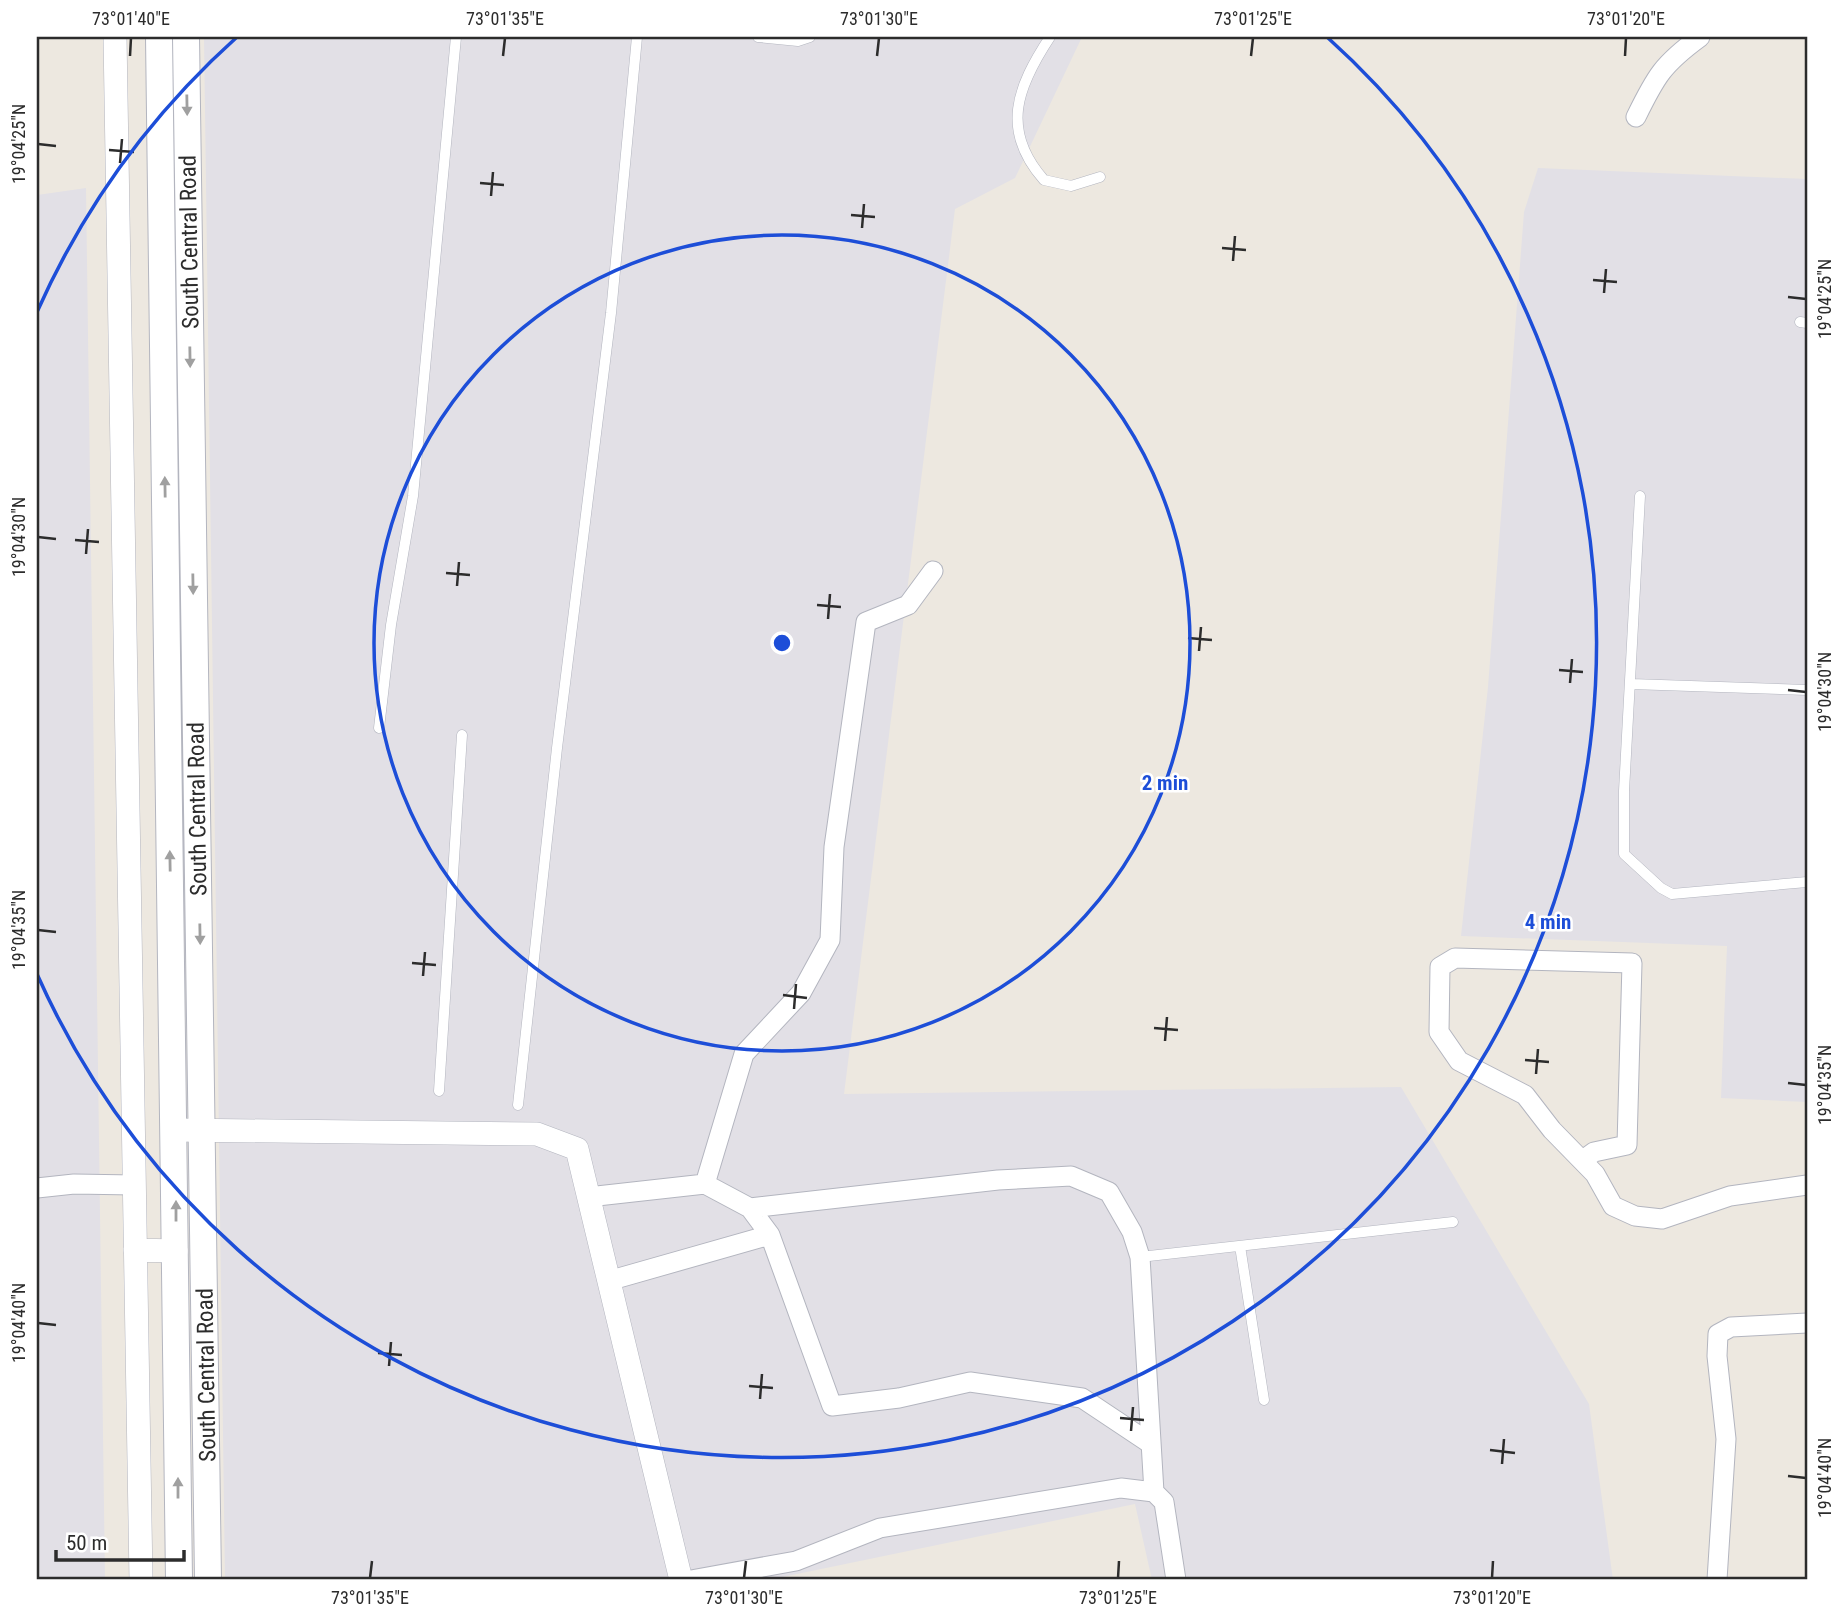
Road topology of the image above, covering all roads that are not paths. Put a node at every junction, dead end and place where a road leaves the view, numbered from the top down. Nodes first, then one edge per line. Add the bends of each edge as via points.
1 (115, 37) edge
2 (159, 37) edge
3 (186, 37) edge
4 (456, 37) edge
5 (637, 37) edge
6 (758, 37) edge
7 (810, 37) edge
8 (1050, 37) edge
9 (1700, 37) edge
10 (1636, 117) dead end
11 (1100, 177) dead end
12 (164, 444) junction
13 (191, 444) junction
14 (1640, 496) dead end
15 (933, 571) dead end
16 (1631, 684) junction
17 (1807, 690) edge
18 (379, 728) dead end
19 (462, 735) dead end
20 (1807, 882) edge
21 (439, 1091) dead end
22 (519, 1105) dead end
23 (175, 1130) junction
24 (204, 1130) junction
25 (1583, 1160) junction
26 (705, 1184) junction
27 (134, 1185) junction
28 (1807, 1185) edge
29 (37, 1188) edge
30 (588, 1197) junction
31 (750, 1208) junction
32 (1453, 1222) dead end
33 (770, 1235) junction
34 (1240, 1246) junction
35 (135, 1250) junction
36 (176, 1251) junction
37 (1140, 1257) junction
38 (608, 1281) junction
39 (1807, 1322) edge
40 (1264, 1399) dead end
41 (1151, 1444) junction
42 (1154, 1492) junction
43 (141, 1580) edge
44 (179, 1580) edge
45 (208, 1580) edge
46 (681, 1580) edge
47 (691, 1580) edge
48 (1176, 1580) edge
49 (1717, 1580) edge

1 - 27 street
2 - 12 main road, South Central Road
3 -> 13 main road, South Central Road
4 - 18 lane via 413,496
5 - 22 lane via 611,313
6 - 7 lane via 798,41
8 - 11 lane via 1035,59 1019,101 1020,147 1044,180 1071,186
9 - 10 street via 1672,56
12 - 13 main road
23 -> 12 main road, South Central Road
13 -> 24 main road, South Central Road
14 - 16 lane
15 - 26 street via 908,605 866,622 834,847 830,940 801,993 744,1054
16 - 17 lane
16 - 20 lane via 1624,847 1632,864 1672,894
19 - 21 lane
23 - 24 street
36 -> 23 main road, South Central Road
24 - 30 street via 537,1134 576,1149
24 - 45 main road, South Central Road
25 - 25 street via 1525,1095 1459,1061 1439,1032 1440,967 1455,958 1632,963 1627,1145 1594,1152
25 - 28 street via 1613,1206 1635,1216 1662,1219 1730,1196
26 - 30 street
26 - 31 street
27 - 29 street
27 - 35 street
30 - 38 street
31 - 33 street
31 - 37 street via 1072,1176 1109,1192 1132,1232
32 - 34 lane
33 - 38 street
33 - 41 street via 832,1406 899,1398 970,1382 1082,1398
34 - 37 lane
34 - 40 lane
35 - 36 street
35 - 43 street
44 -> 36 main road, South Central Road
37 - 41 street
38 - 46 street
39 - 49 street via 1731,1327 1718,1334 1726,1438
41 - 42 street
42 - 47 street via 1121,1488 880,1528 796,1561
42 - 48 street via 1164,1502

